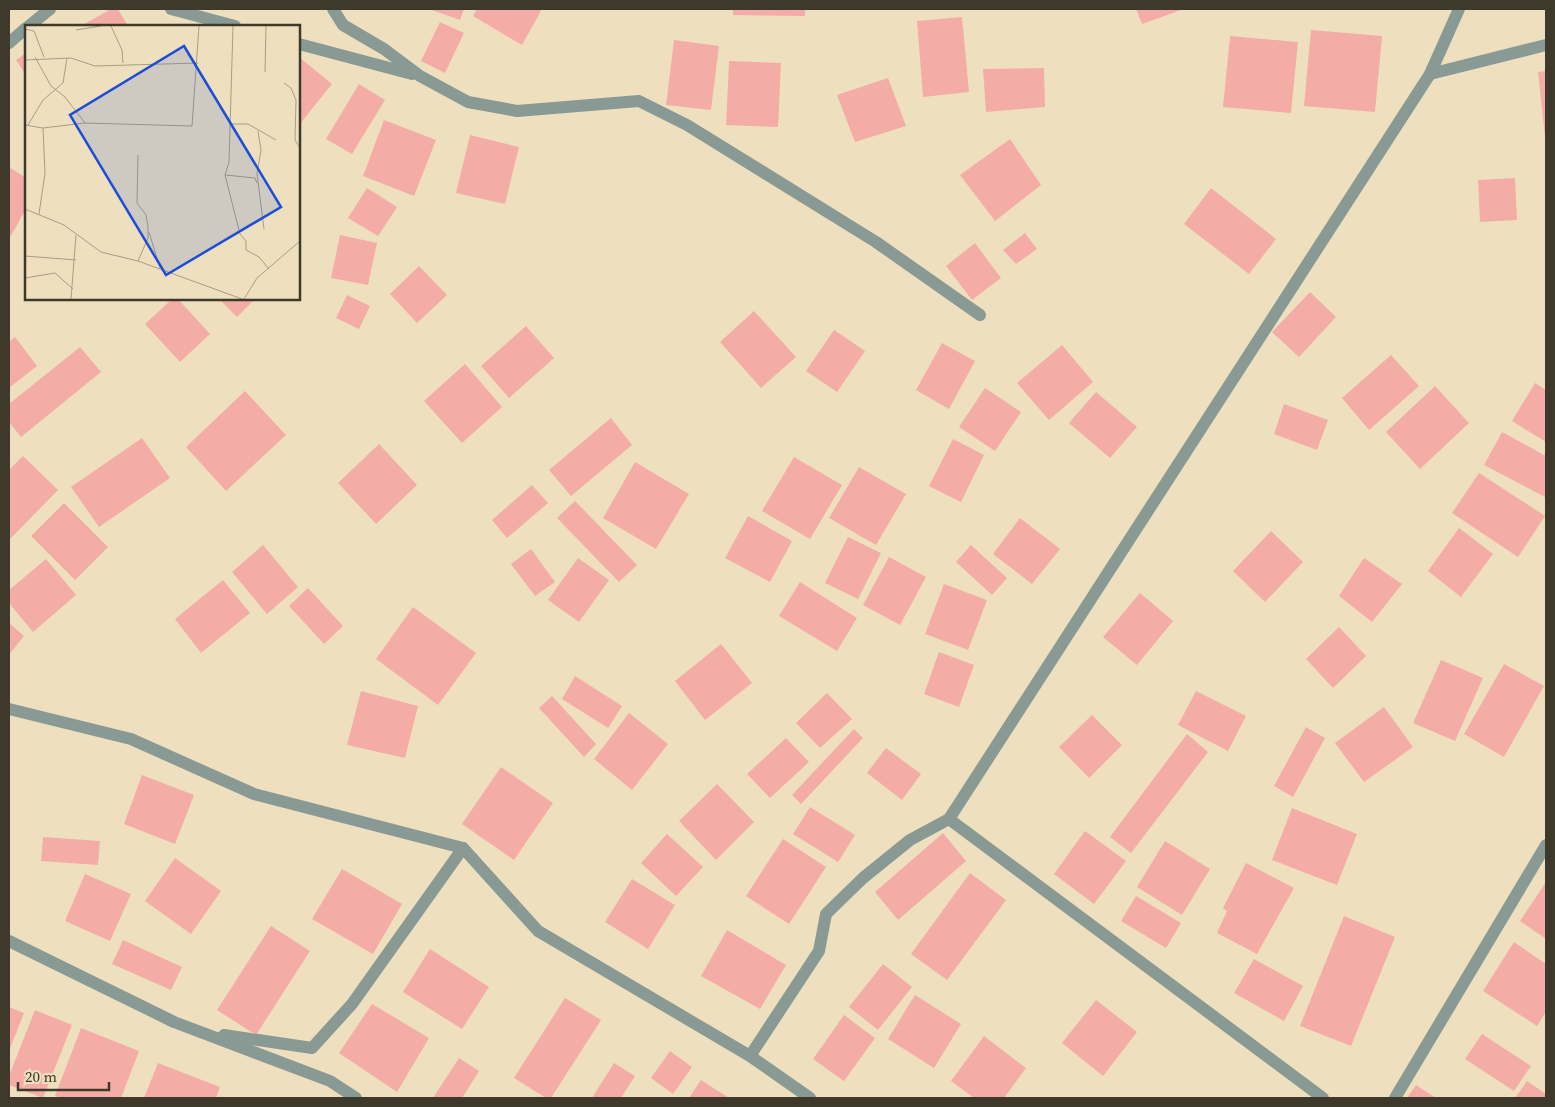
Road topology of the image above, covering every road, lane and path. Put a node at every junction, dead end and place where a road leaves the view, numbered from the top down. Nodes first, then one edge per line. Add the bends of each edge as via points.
1 (50, 9) edge
2 (171, 9) edge
3 (332, 9) edge
4 (1459, 9) edge
5 (30, 25) edge
6 (231, 25) edge
7 (25, 29) edge
8 (9, 43) edge
9 (300, 44) edge
10 (1546, 45) edge
11 (1430, 74) junction
12 (420, 76) junction
13 (980, 315) dead end
14 (9, 709) edge
15 (949, 819) junction
16 (1546, 845) edge
17 (463, 848) junction
18 (9, 941) edge
19 (202, 1032) junction
20 (750, 1056) junction
21 (356, 1098) edge
22 (810, 1098) edge
23 (1324, 1098) edge
24 (1395, 1098) edge

1 - 5 street
2 - 6 street
3 - 12 street via 343,25 384,49
4 - 11 street
7 - 8 street
9 - 12 street
10 - 11 street
11 - 15 street
12 - 13 street via 468,102 517,111 639,101 687,126 876,242
14 - 17 street via 131,739 254,794
15 - 20 street via 910,840 863,878 826,914 819,951
15 - 23 street
16 - 24 street
17 - 19 street via 352,1004 312,1048
17 - 20 street via 538,931
18 - 19 street via 174,1022
19 - 21 street via 330,1081
20 - 22 street

